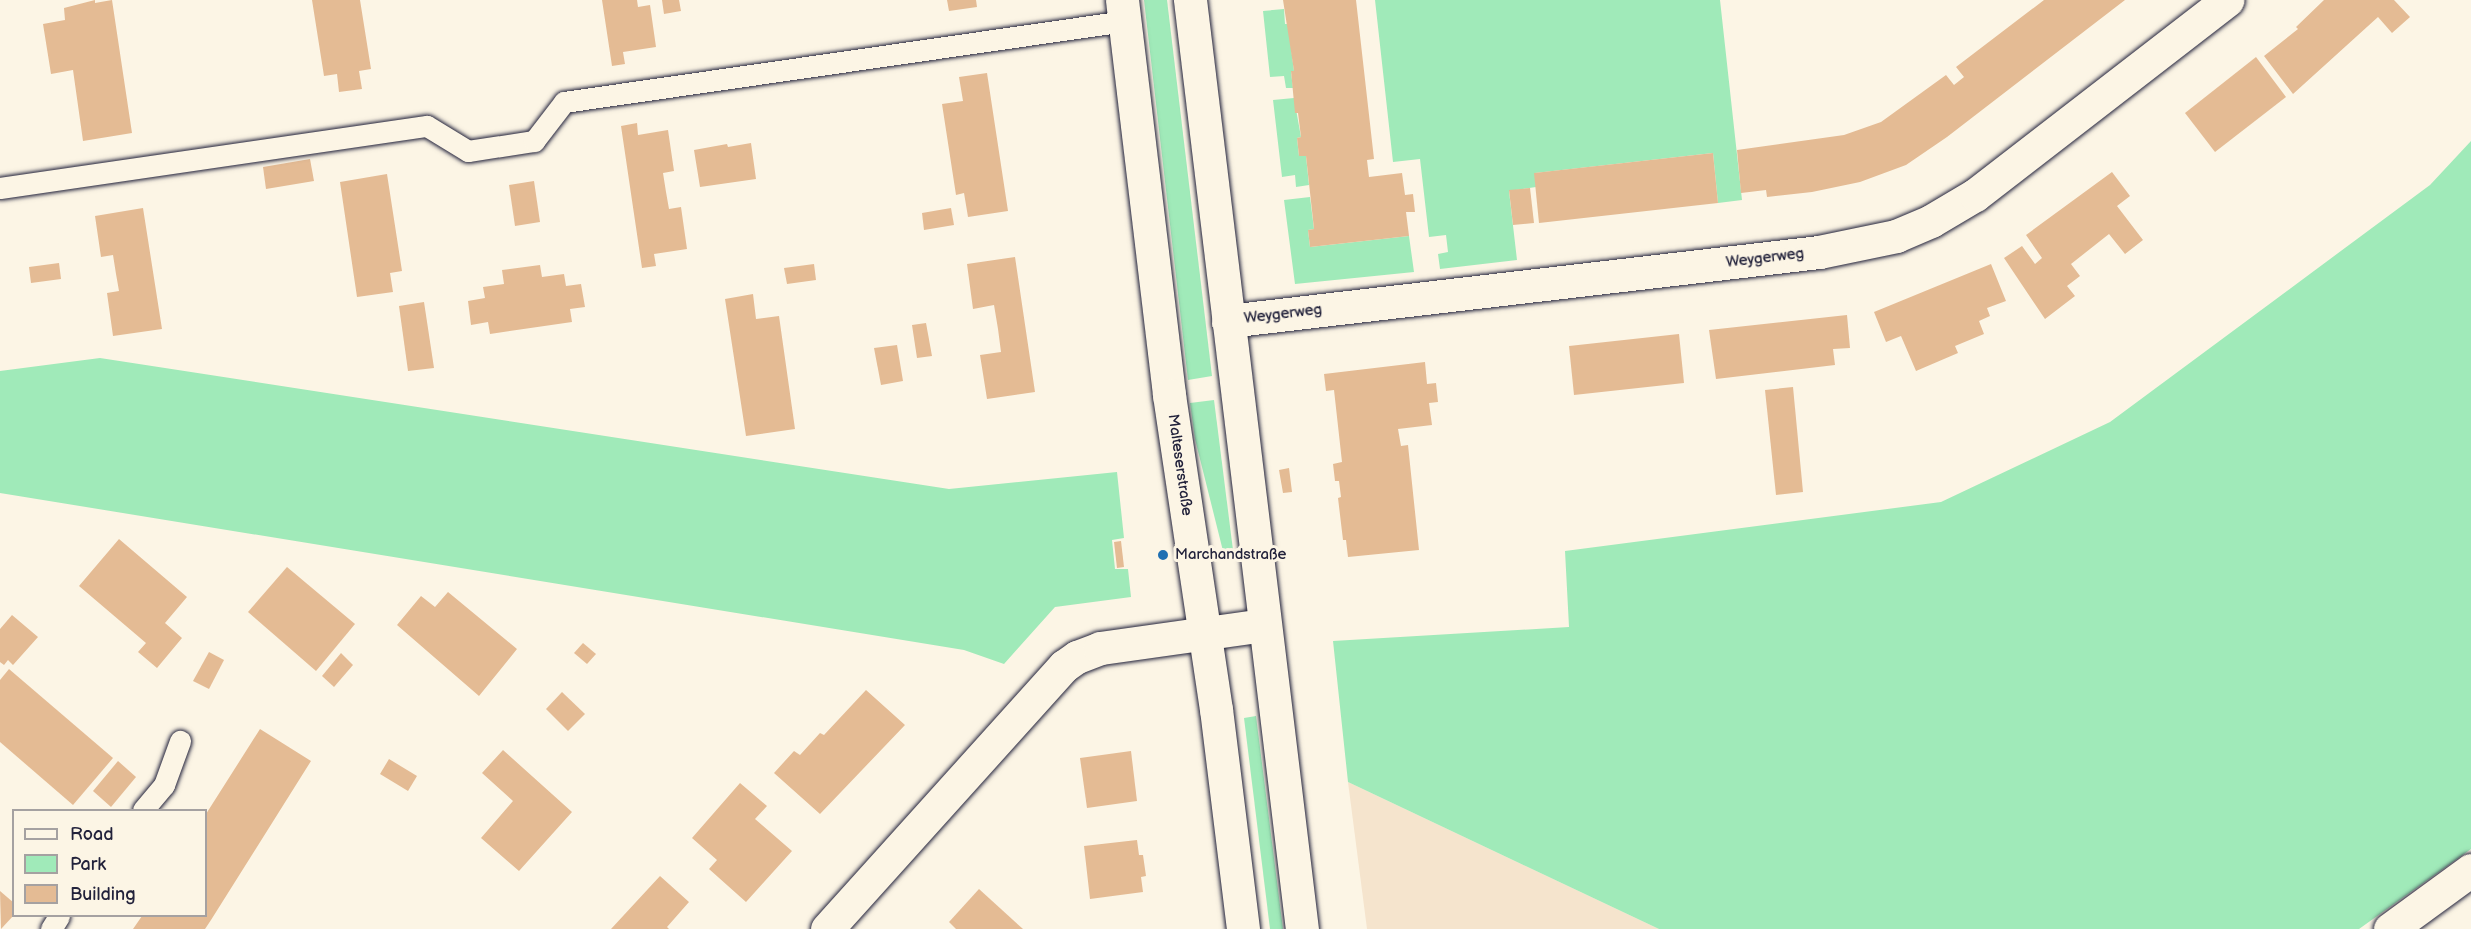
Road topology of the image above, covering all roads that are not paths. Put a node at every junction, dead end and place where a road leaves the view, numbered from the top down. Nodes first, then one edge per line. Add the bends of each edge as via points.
1 (1190, 0) edge
2 (2227, 0) edge
3 (1124, 10) edge
4 (0, 188) edge
5 (1228, 321) junction
6 (1264, 625) junction
7 (1205, 632) junction
8 (180, 741) dead end
9 (144, 809) edge
10 (2471, 870) edge
11 (827, 929) edge
12 (1243, 929) edge
13 (1302, 929) edge
14 (2391, 929) edge

1 - 5 main road
2 - 5 main road, Weygerweg via 1958,206 1896,236 1819,252
3 - 4 lane via 564,102 534,141 468,151 427,126
3 - 7 main road, Malteserstraße via 1169,395
5 - 6 main road
6 - 7 main road
6 - 13 main road
7 - 11 main road via 1100,648 1064,666
7 - 12 main road, Malteserstraße
8 - 9 lane via 164,786
10 - 14 main road

